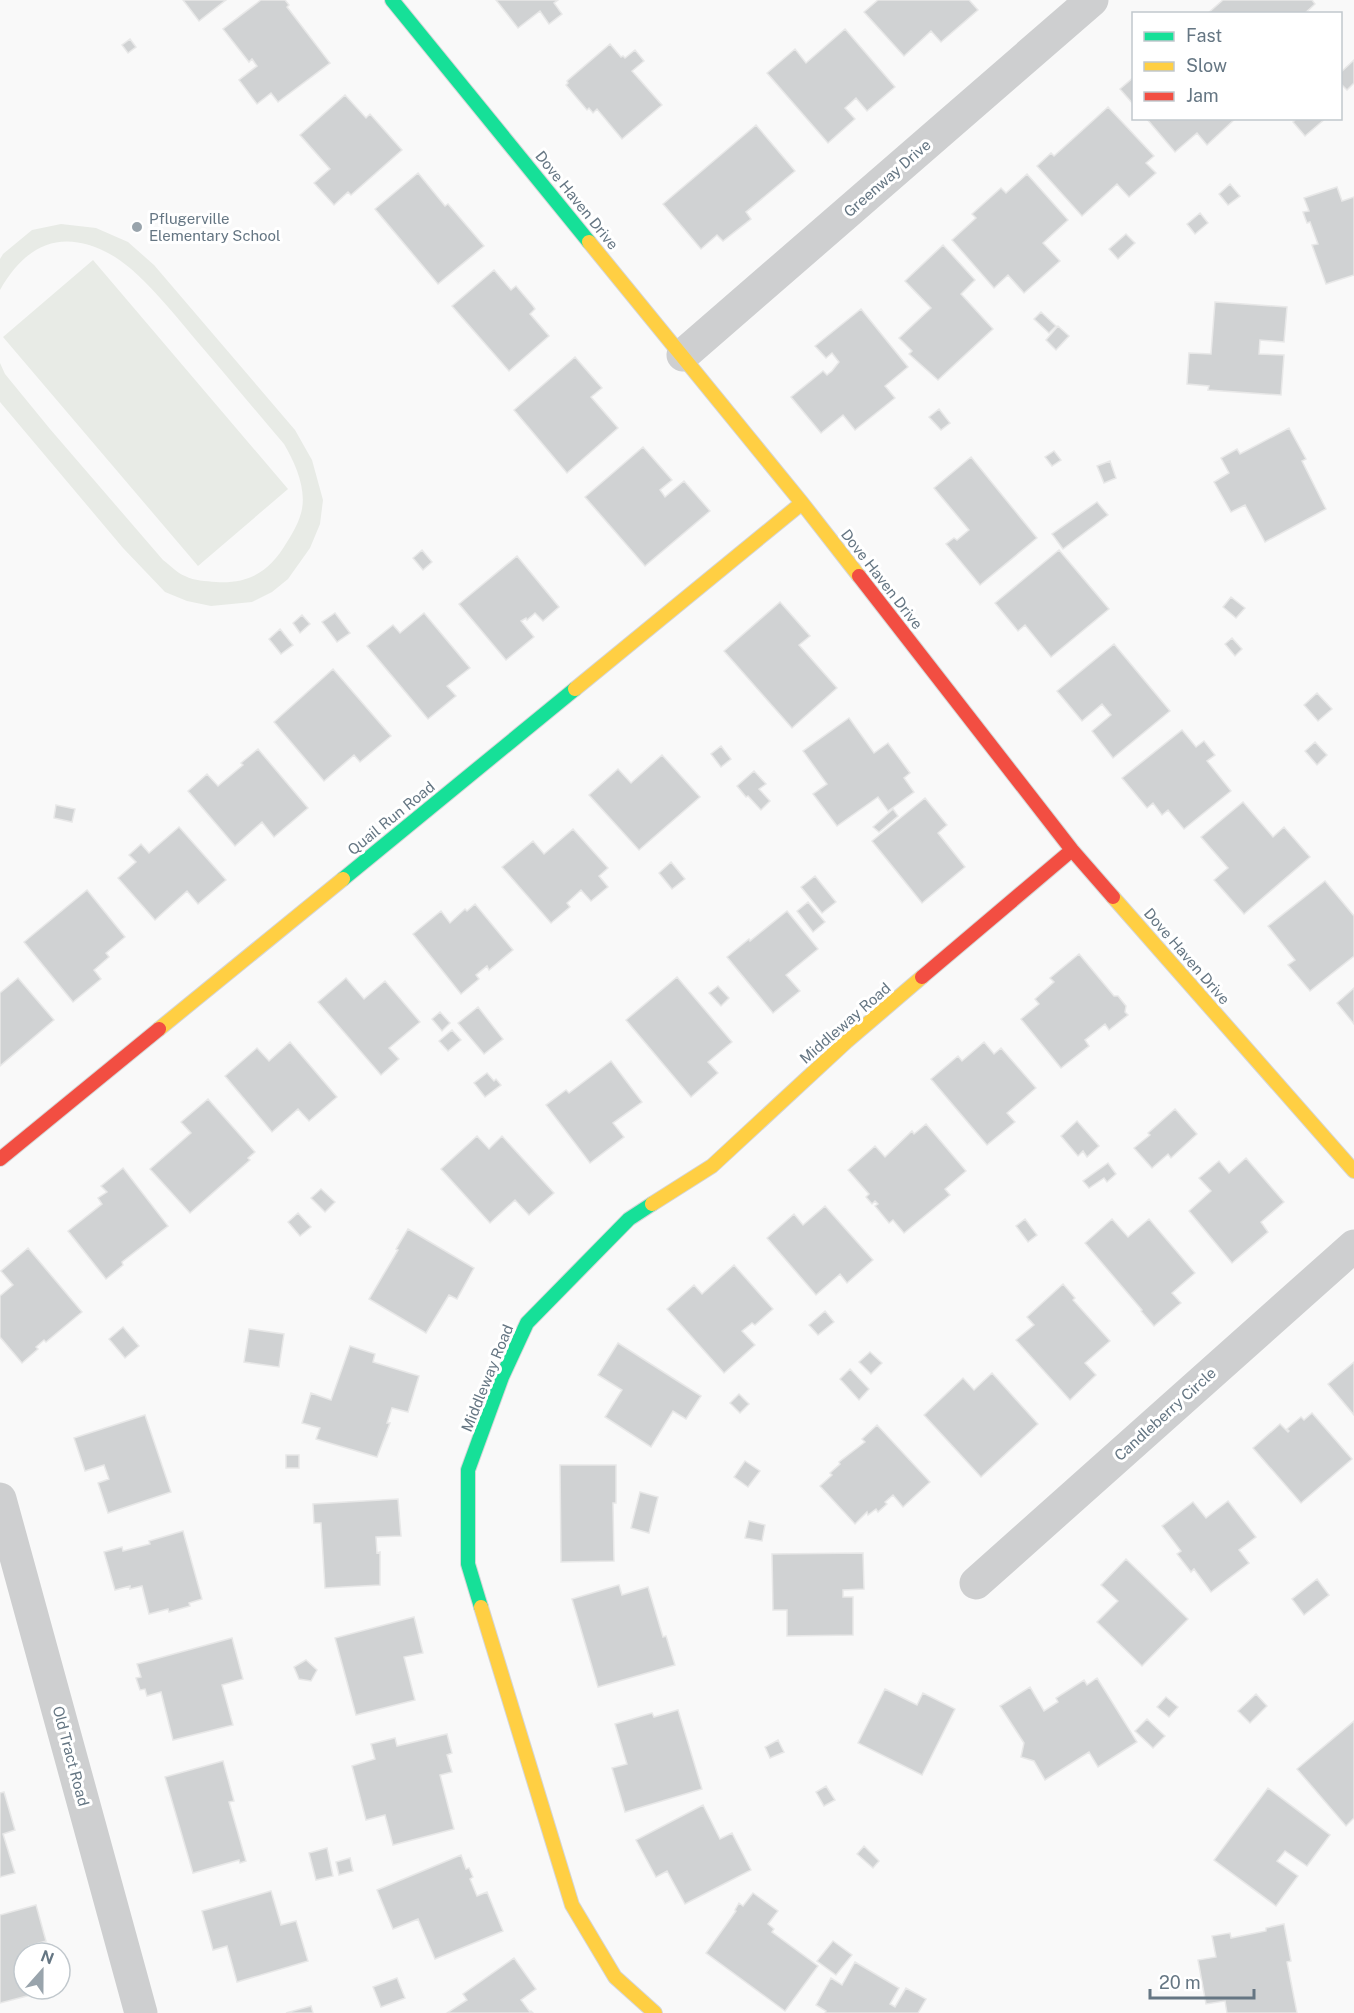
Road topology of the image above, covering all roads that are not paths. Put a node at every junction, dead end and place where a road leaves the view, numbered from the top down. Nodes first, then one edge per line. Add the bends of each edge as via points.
1 (392, 0) edge
2 (1092, 0) edge
3 (683, 355) junction
4 (802, 504) junction
5 (1072, 850) junction
6 (0, 1159) edge
7 (1354, 1171) edge
8 (1354, 1246) edge
9 (0, 1499) edge
10 (976, 1582) dead end
11 (141, 2013) edge
12 (655, 2013) edge

1 - 3 street, Dove Haven Drive
2 - 3 street, Greenway Drive
3 - 4 street, Dove Haven Drive
4 - 5 street, Dove Haven Drive
4 - 6 street, Quail Run Road
5 - 7 street, Dove Haven Drive
5 - 12 street, Middleway Road via 846,1042 712,1166 629,1219 527,1323 502,1377 468,1470 468,1564 572,1905 615,1977
8 - 10 street, Candleberry Circle
9 - 11 street, Old Tract Road

